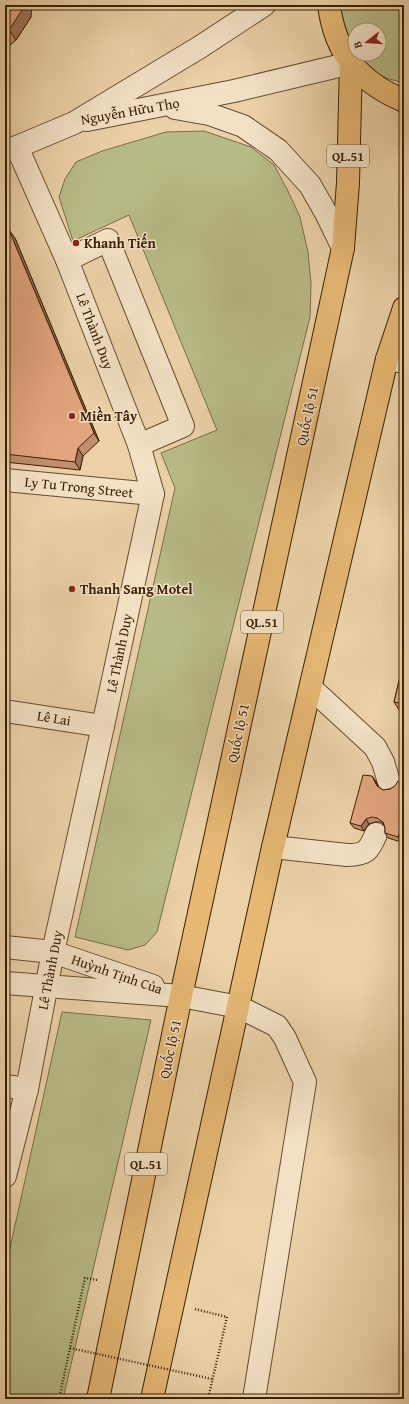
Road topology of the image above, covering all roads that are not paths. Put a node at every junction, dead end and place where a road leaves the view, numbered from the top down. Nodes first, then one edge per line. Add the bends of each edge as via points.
1 (264, 5) edge
2 (329, 5) edge
3 (351, 63) junction
4 (404, 101) edge
5 (162, 106) junction
6 (74, 123) junction
7 (11, 150) edge
8 (343, 248) junction
9 (67, 260) junction
10 (404, 308) edge
11 (396, 360) edge
12 (139, 445) junction
13 (5, 480) edge
14 (153, 494) junction
15 (311, 688) junction
16 (5, 710) edge
17 (103, 726) junction
18 (389, 782) dead end
19 (376, 834) dead end
20 (273, 847) junction
21 (5, 947) edge
22 (52, 952) junction
23 (5, 983) edge
24 (46, 986) junction
25 (181, 996) junction
26 (239, 1007) junction
27 (5, 1086) edge
28 (27, 1089) junction
29 (5, 1176) edge
30 (98, 1399) edge
31 (152, 1399) edge
32 (254, 1399) edge

1 - 6 street, Nguyễn Hữu Thọ
2 - 3 highway via 338,42
3 - 4 highway via 366,80 385,93
3 - 5 street, Nguyễn Hữu Thọ
3 - 8 highway, Quốc lộ 51 / QL.51 via 348,184
5 - 6 street, Nguyễn Hữu Thọ
5 - 8 street via 209,114 230,121 243,126 278,150 310,185
6 - 7 street
7 - 9 street, Lê Thành Duy
8 - 25 highway, Quốc lộ 51 / QL.51
9 - 12 street, Lê Thành Duy
9 - 12 street via 108,240 183,426
10 - 11 highway
11 - 15 highway
12 - 14 street, Lê Thành Duy
13 - 14 street, Ly Tu Trong Street
14 - 17 street, Lê Thành Duy
15 - 18 street via 375,747
15 - 20 highway
16 - 17 street, Lê Lai
17 - 22 street, Lê Thành Duy
19 - 20 street via 370,848 360,855
20 - 26 highway
21 - 22 street, Huỳnh Tịnh Của
22 - 24 street, Lê Thành Duy
22 - 25 street, Huỳnh Tịnh Của
23 - 24 street, Huỳnh Tịnh Của
24 - 25 street, Huỳnh Tịnh Của
24 - 28 street, Lê Thành Duy
25 - 26 street, Huỳnh Tịnh Của
25 - 30 highway, Quốc lộ 51 / QL.51
26 - 31 highway
26 - 32 street, Huỳnh Tịnh Của via 277,1026 305,1082
27 - 28 street
28 - 29 street, Lê Thành Duy

